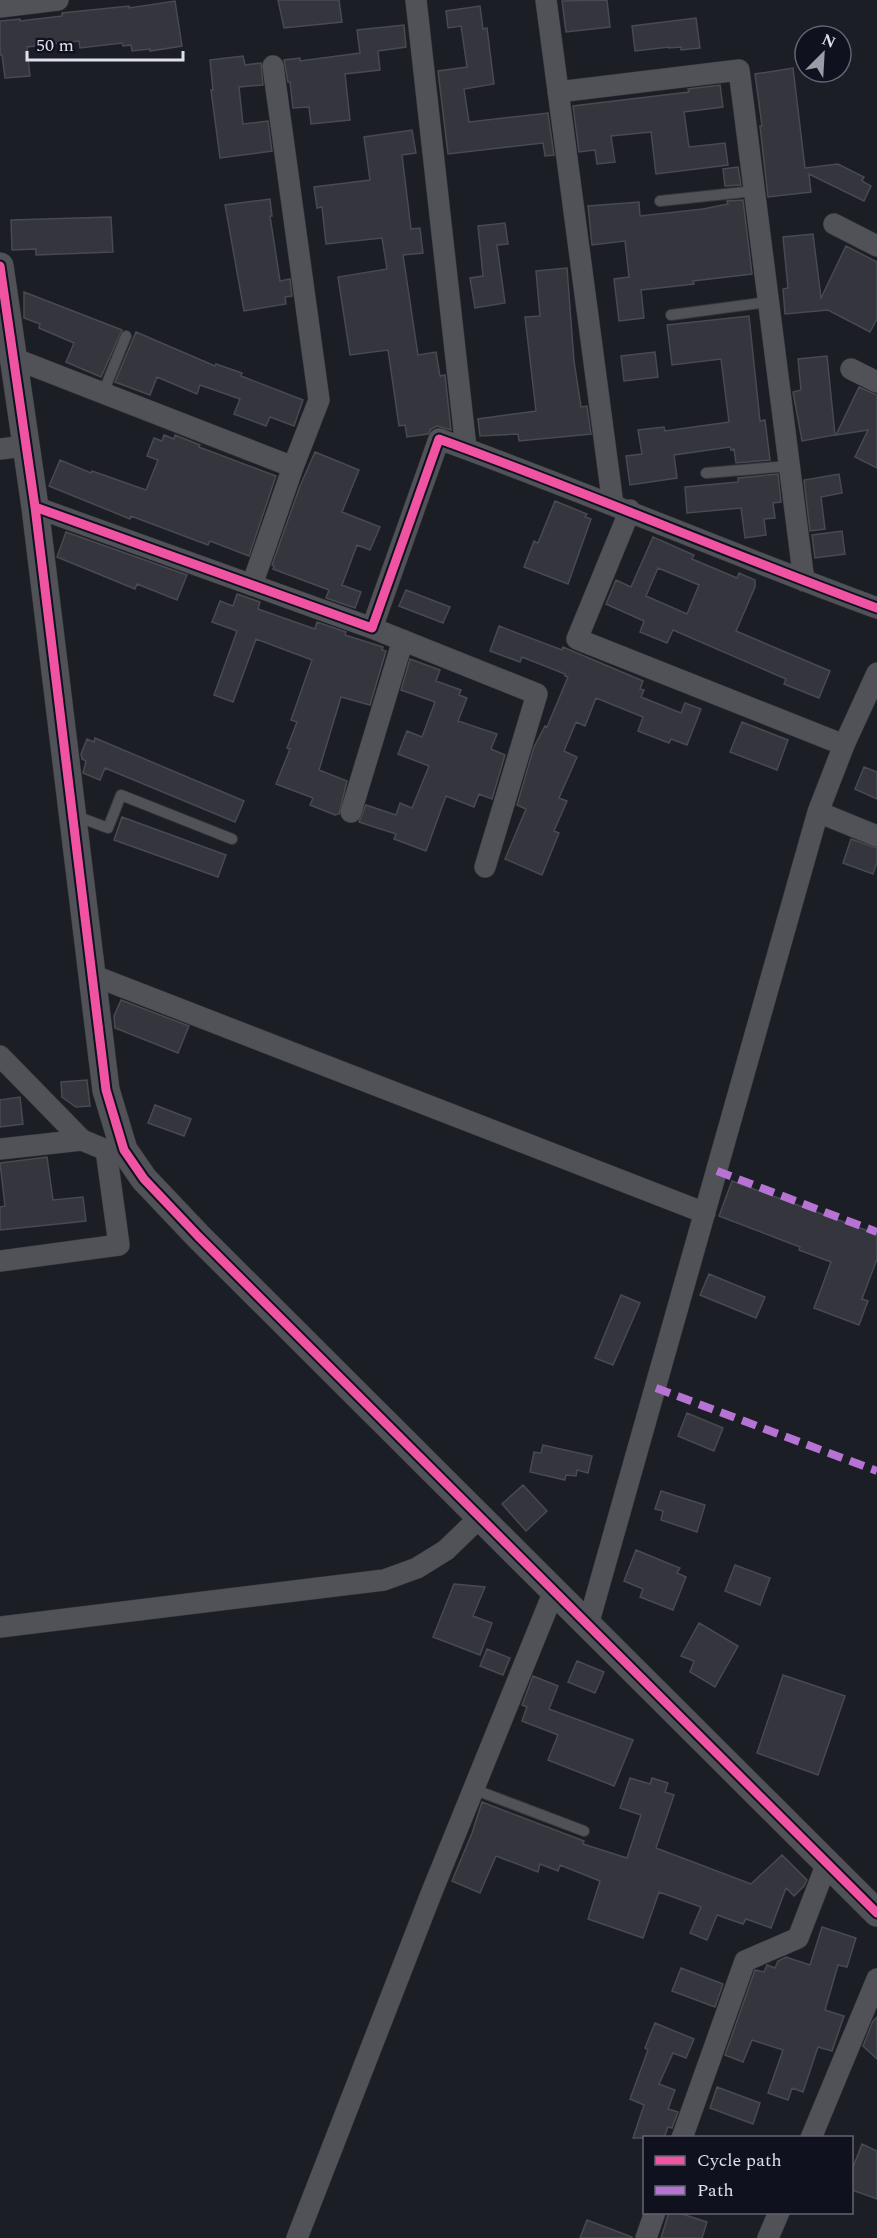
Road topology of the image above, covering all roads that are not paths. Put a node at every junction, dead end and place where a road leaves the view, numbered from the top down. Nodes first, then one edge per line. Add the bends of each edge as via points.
1 (58, 0) edge
2 (416, 0) edge
3 (546, 0) edge
4 (0, 7) edge
5 (273, 66) dead end
6 (558, 92) junction
7 (754, 191) junction
8 (660, 201) dead end
9 (834, 224) dead end
10 (877, 246) edge
11 (0, 267) edge
12 (768, 302) junction
13 (671, 315) dead end
14 (126, 336) dead end
15 (13, 358) junction
16 (851, 369) dead end
17 (877, 382) edge
18 (103, 393) junction
19 (12, 448) edge
20 (466, 448) junction
21 (789, 466) junction
22 (293, 467) junction
23 (706, 473) dead end
24 (35, 507) junction
25 (621, 507) junction
26 (804, 581) junction
27 (252, 585) junction
28 (877, 608) edge
29 (372, 628) junction
30 (403, 640) junction
31 (877, 674) edge
32 (844, 745) junction
33 (351, 812) dead end
34 (818, 812) junction
35 (72, 814) junction
36 (877, 836) edge
37 (232, 839) dead end
38 (485, 867) dead end
39 (92, 975) junction
40 (0, 1056) edge
41 (82, 1140) junction
42 (0, 1149) edge
43 (115, 1150) junction
44 (705, 1213) junction
45 (0, 1261) edge
46 (480, 1517) junction
47 (554, 1591) junction
48 (588, 1625) junction
49 (0, 1627) edge
50 (473, 1789) junction
51 (584, 1832) dead end
52 (827, 1863) junction
53 (877, 1913) edge
54 (877, 1979) edge
55 (683, 2136) edge
56 (812, 2136) edge
57 (654, 2214) edge
58 (778, 2214) edge
59 (297, 2238) edge
60 (646, 2238) edge
61 (768, 2238) edge

1 - 4 street
2 - 20 street
3 - 6 street
5 - 22 street via 319,400
6 - 7 street via 739,70
6 - 25 street
7 - 8 lane
7 - 12 street
9 - 10 street
11 - 15 street
12 - 13 lane
12 - 21 street
14 - 18 lane
15 - 18 street
15 - 19 street
16 - 17 street
18 - 22 street
19 - 24 street
20 - 25 street
20 - 29 street via 439,439
21 - 23 lane
21 - 26 street
22 - 27 street
24 - 27 street
24 - 35 street
25 - 26 street
25 - 32 street via 578,639
26 - 28 street
27 - 29 street
29 - 30 street
30 - 33 street
30 - 38 street via 537,694
31 - 32 street
32 - 34 street
34 - 36 street
34 - 44 street
35 - 37 lane via 108,828 121,795
35 - 39 street
39 - 43 street
39 - 44 street
40 - 41 street
41 - 42 street
41 - 43 street
43 - 45 street via 119,1245
43 - 46 street
44 - 48 street
46 - 47 street
46 - 49 street via 446,1550 417,1568 384,1580
47 - 48 street
47 - 50 street
48 - 52 street
50 - 51 lane
50 - 59 street
52 - 53 street
52 - 55 street via 798,1938 745,1961
54 - 56 street
57 - 60 street
58 - 61 street

